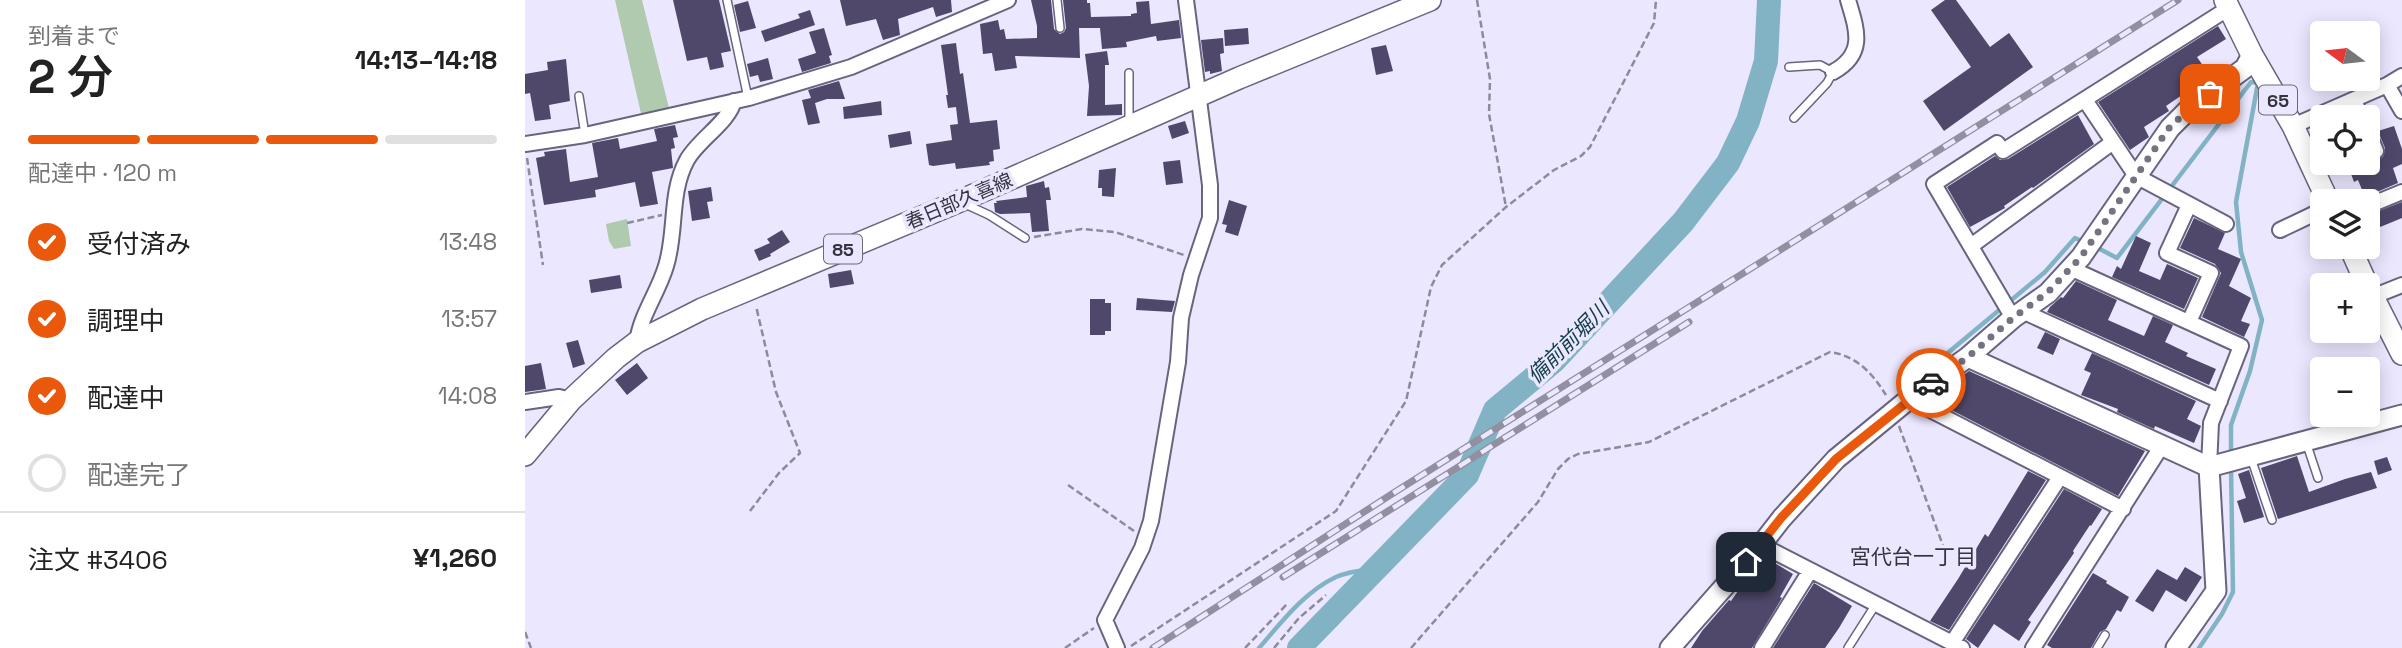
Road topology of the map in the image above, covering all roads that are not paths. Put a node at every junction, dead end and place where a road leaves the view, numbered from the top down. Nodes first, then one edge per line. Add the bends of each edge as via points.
1 (727, 0) edge
2 (1008, 0) edge
3 (1057, 0) edge
4 (1186, 0) edge
5 (1430, 0) edge
6 (1848, 0) edge
7 (2227, 4) edge
8 (1059, 28) dead end
9 (2252, 55) junction
10 (1789, 67) dead end
11 (1833, 72) junction
12 (1129, 73) dead end
13 (2402, 76) edge
14 (2387, 85) junction
15 (579, 96) dead end
16 (1198, 97) junction
17 (741, 100) junction
18 (2085, 100) junction
19 (2354, 100) junction
20 (2356, 105) edge
21 (2402, 111) edge
22 (1794, 118) dead end
23 (2293, 126) junction
24 (1129, 128) junction
25 (585, 135) junction
26 (2113, 142) junction
27 (525, 144) edge
28 (2136, 176) junction
29 (2322, 189) edge
30 (2402, 192) edge
31 (960, 201) junction
32 (2380, 201) edge
33 (2189, 205) junction
34 (2310, 216) edge
35 (2226, 224) dead end
36 (2280, 230) dead end
37 (1025, 237) road end
38 (1971, 246) junction
39 (2070, 268) junction
40 (2402, 285) edge
41 (2380, 288) edge
42 (2380, 311) edge
43 (2018, 315) junction
44 (2189, 322) junction
45 (637, 342) junction
46 (2402, 354) edge
47 (1968, 357) junction
48 (571, 400) junction
49 (2220, 401) junction
50 (525, 402) edge
51 (1900, 407) junction
52 (2402, 415) edge
53 (2306, 441) junction
54 (2161, 447) junction
55 (525, 455) edge
56 (2251, 456) junction
57 (2209, 467) junction
58 (2060, 477) junction
59 (2318, 478) dead end
60 (2123, 509) junction
61 (2273, 520) dead end
62 (1761, 545) junction
63 (1810, 571) junction
64 (1876, 604) junction
65 (2105, 635) dead end
66 (1957, 645) edge
67 (1117, 648) edge
68 (1670, 648) edge
69 (1762, 648) edge
70 (1848, 648) edge
71 (2033, 648) edge
72 (2097, 648) edge
73 (2176, 648) edge

1 - 17 lane
2 - 17 street via 851,67
3 - 8 lane
4 - 16 street
5 - 16 main road, 春日部久喜線 / 85
6 - 11 street via 1858,41
7 - 9 main road, 65
7 - 18 street
9 - 23 main road, 65
9 - 28 street via 2245,68 2169,128
10 - 11 lane via 1820,65
11 - 22 lane
12 - 24 lane
13 - 14 street
14 - 19 street
14 - 21 street
15 - 25 lane
16 - 24 main road, 春日部久喜線 / 85
16 - 67 street via 1210,218 1181,318 1151,521 1105,620
17 - 25 street
17 - 45 street via 688,158 678,184 666,267 646,309
18 - 26 street
18 - 38 street via 2003,151 1997,143 1934,184
19 - 20 street
19 - 23 street
23 - 29 main road, 65
24 - 31 main road, 春日部久喜線 / 85
25 - 27 street
26 - 28 street
26 - 38 street
28 - 33 street
28 - 39 street
30 - 32 street
31 - 37 lane
31 - 45 main road, 春日部久喜線 / 85 via 702,309
33 - 35 street
33 - 44 street via 2167,253 2211,273
34 - 36 street
38 - 43 street
39 - 43 street
39 - 44 street
40 - 41 street
42 - 46 main road
43 - 47 street
43 - 49 street
44 - 49 street via 2241,346
45 - 48 main road, 春日部久喜線 / 85
47 - 51 street
47 - 54 street
48 - 50 street via 559,397
48 - 55 main road, 春日部久喜線 / 85
49 - 57 street via 2211,423
51 - 58 street
51 - 62 street via 1836,459
52 - 53 street
53 - 56 street
53 - 59 lane
54 - 57 street
54 - 60 street
56 - 57 street
56 - 61 lane
57 - 73 street via 2216,591
58 - 60 street
58 - 66 street
60 - 71 street
62 - 63 street
62 - 68 street
63 - 64 street
63 - 69 street
64 - 66 street
64 - 70 lane
65 - 72 lane

